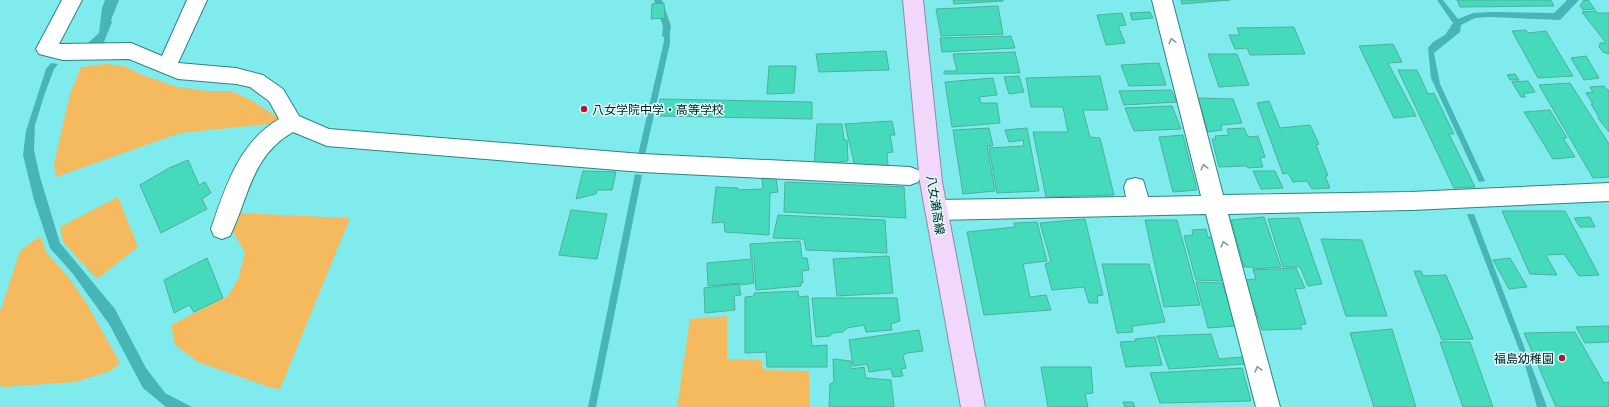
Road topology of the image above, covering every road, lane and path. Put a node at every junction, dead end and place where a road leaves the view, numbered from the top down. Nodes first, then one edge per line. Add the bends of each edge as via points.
1 (72, 0) edge
2 (197, 0) edge
3 (913, 0) edge
4 (1162, 0) edge
5 (167, 66) junction
6 (292, 122) junction
7 (910, 176) dead end
8 (1609, 192) edge
9 (1214, 204) junction
10 (936, 210) junction
11 (222, 229) dead end
12 (973, 407) edge
13 (1268, 407) edge

1 - 5 street via 46,49 63,52 131,51
2 - 5 street
3 - 10 main road, 八女瀬高線
9 -> 4 street
5 - 6 street via 178,71 236,76 256,81 276,95
6 - 7 street via 327,137 407,144 642,163
6 - 11 street via 282,126 257,149 240,177
8 - 9 street via 1411,201
9 - 10 street via 1137,196
13 -> 9 street
10 - 12 main road, 八女瀬高線

